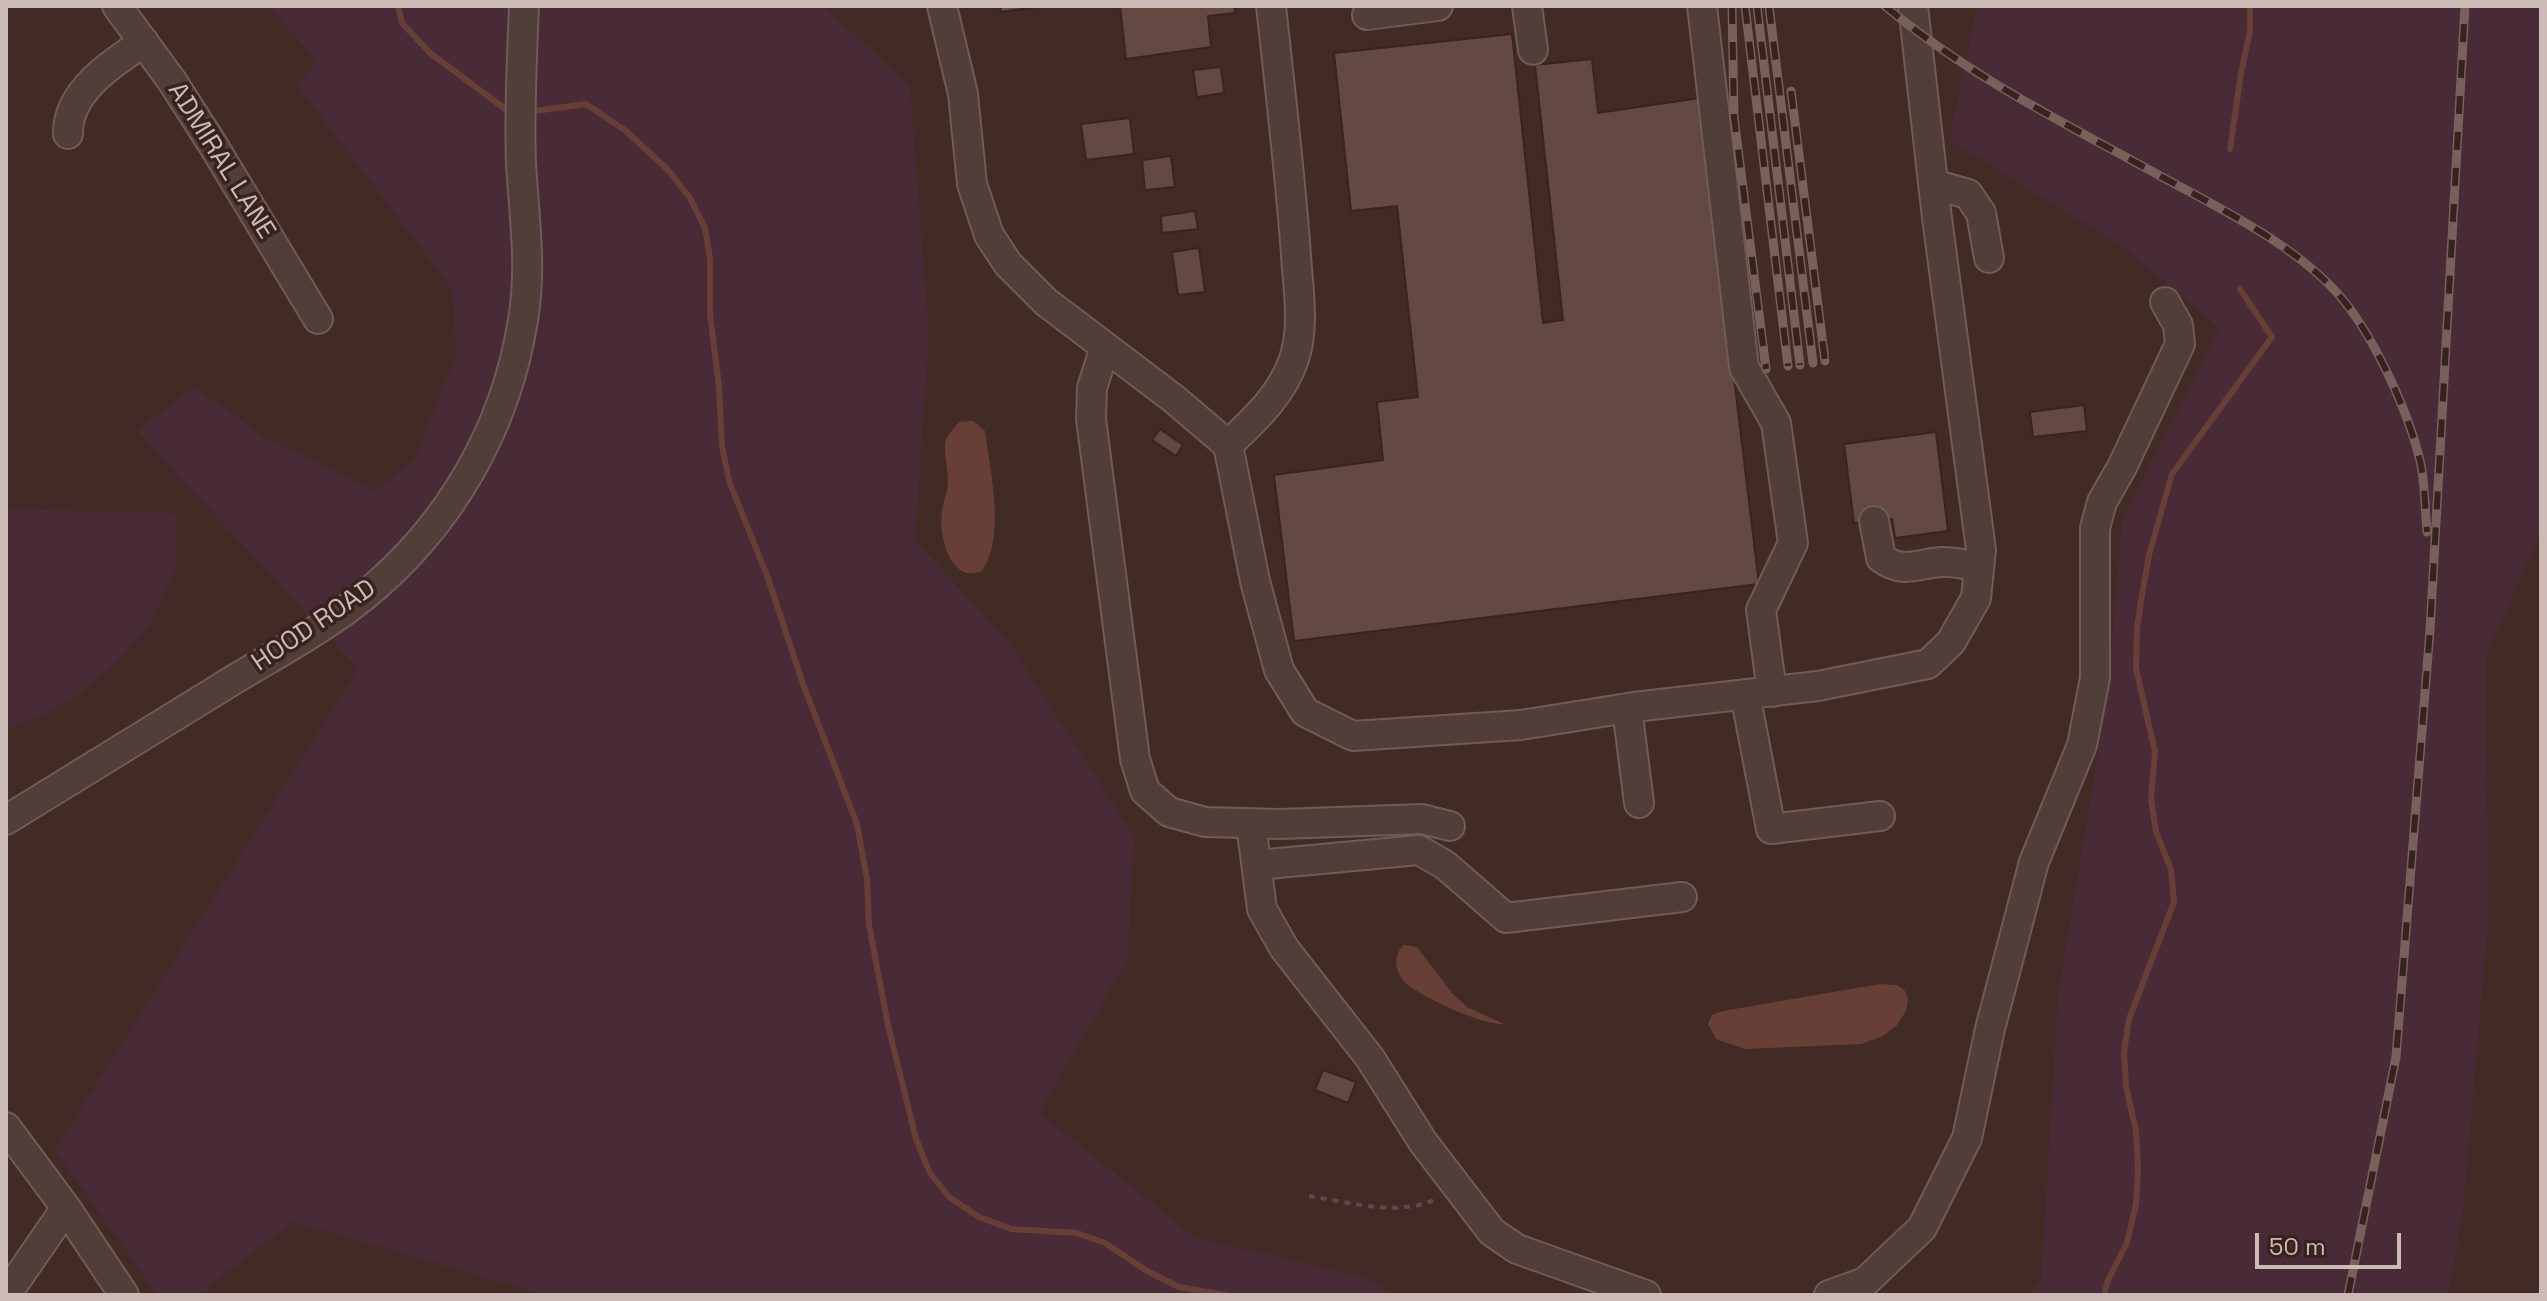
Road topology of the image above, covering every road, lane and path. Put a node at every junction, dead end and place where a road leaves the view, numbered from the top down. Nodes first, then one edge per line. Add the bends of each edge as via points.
1 (117, 6) edge
2 (524, 6) edge
3 (942, 6) edge
4 (1271, 6) edge
5 (1438, 6) edge
6 (1527, 6) edge
7 (1702, 6) edge
8 (1913, 6) edge
9 (1367, 15) dead end
10 (144, 42) junction
11 (1533, 50) dead end
12 (68, 134) dead end
13 (1933, 184) junction
14 (1989, 258) dead end
15 (2165, 302) dead end
16 (318, 319) dead end
17 (1105, 347) junction
18 (1228, 445) junction
19 (1874, 521) dead end
20 (1979, 567) junction
21 (1759, 693) junction
22 (1627, 708) junction
23 (1639, 803) dead end
24 (1880, 816) dead end
25 (6, 820) edge
26 (1251, 824) junction
27 (1450, 826) dead end
28 (1257, 865) junction
29 (1682, 897) dead end
30 (6, 1127) edge
31 (1454, 1183) junction
32 (1309, 1196) dead end
33 (66, 1208) junction
34 (6, 1295) edge
35 (124, 1295) edge
36 (1646, 1295) edge
37 (1829, 1295) edge

1 - 10 street, ADMIRAL LANE
2 - 25 street, HOOD ROAD via 521,162 528,276 515,362 501,408 459,492 390,574 335,617
3 - 17 street via 963,94 972,184 989,235 1037,293
4 - 18 street via 1301,319 1286,380 1264,411
5 - 9 street
6 - 11 street
7 - 21 street via 1744,367 1776,423 1793,543 1761,610
8 - 13 street
10 - 12 street via 83,92 68,120
10 - 16 street, ADMIRAL LANE
13 - 14 street via 1968,194 1981,213
13 - 20 street via 1981,550
15 - 37 street via 2178,325 2180,344 2102,502 2095,528 2095,678 2082,745 2034,862 1967,1138 1922,1228 1865,1282
17 - 18 street
17 - 26 street via 1092,388 1091,419 1135,759 1145,791 1169,812 1205,822
18 - 22 street via 1279,670 1305,712 1353,736 1521,725
19 - 20 street via 1881,558 1891,565 1944,562
20 - 21 street via 1976,598 1951,642 1928,664
21 - 22 street
21 - 24 street via 1771,829
22 - 23 street
26 - 27 street via 1422,819
26 - 28 street
28 - 29 street via 1419,850 1445,865 1506,918
28 - 31 street via 1262,909 1284,948 1370,1058
30 - 33 street
31 - 32 path via 1437,1199 1394,1209
31 - 36 street via 1492,1232 1517,1249
33 - 34 street
33 - 35 street

